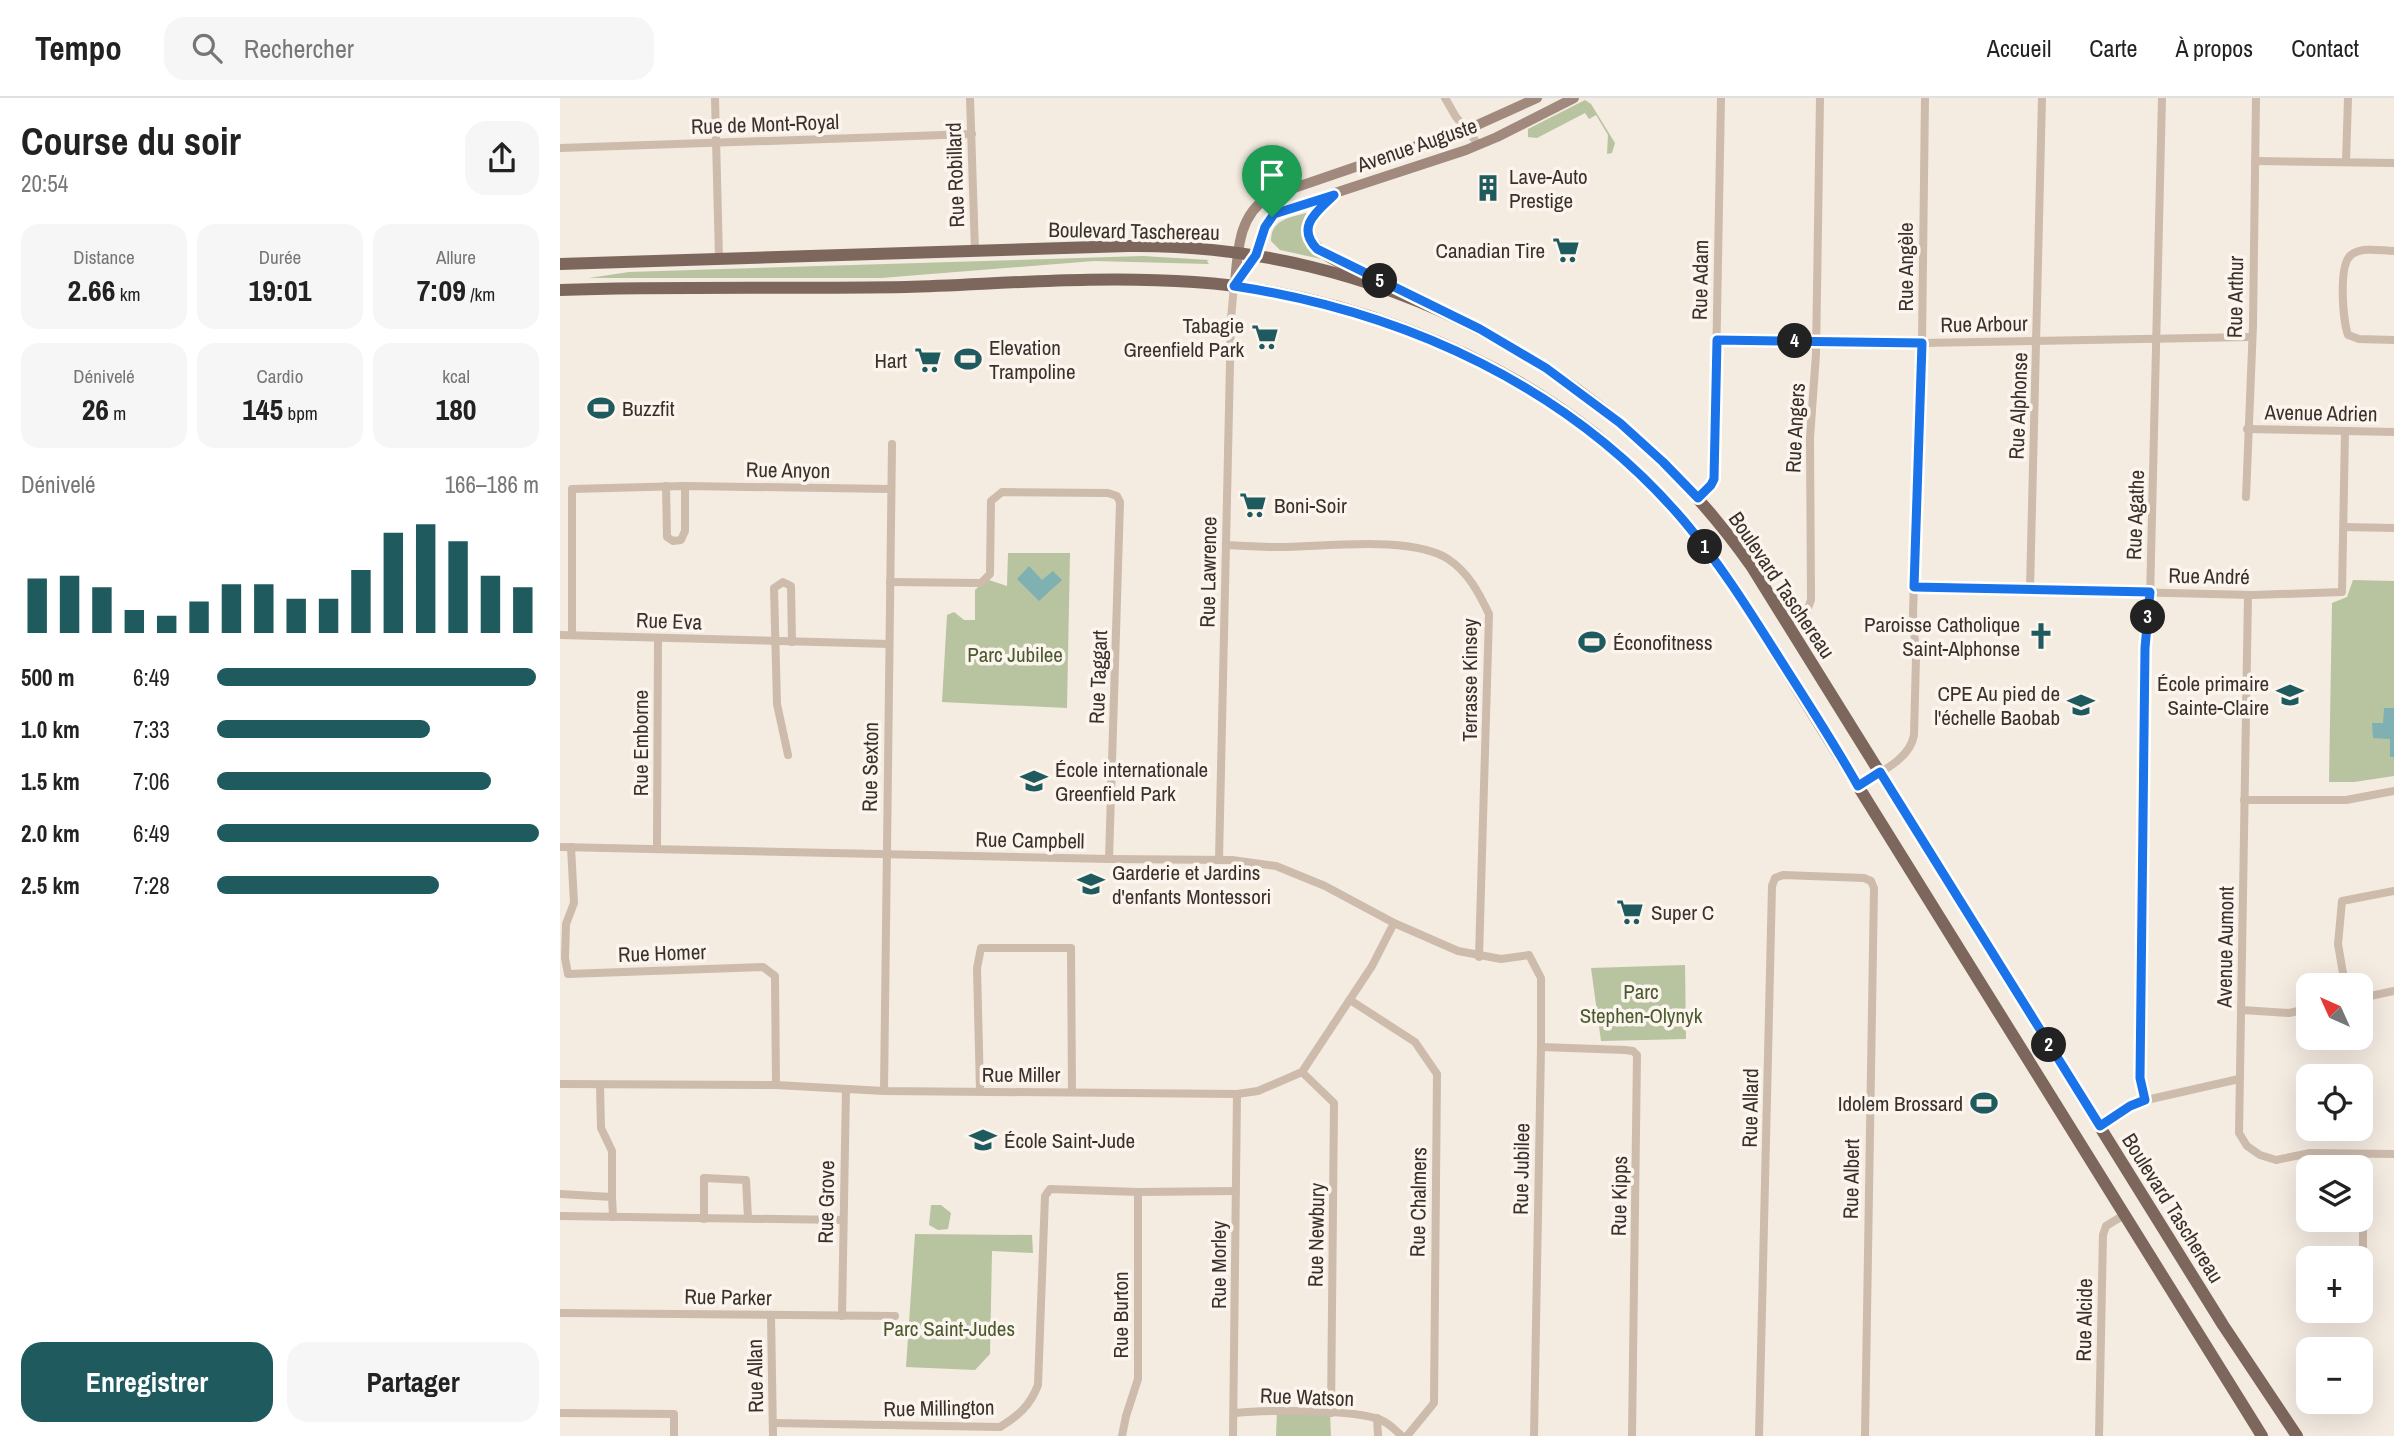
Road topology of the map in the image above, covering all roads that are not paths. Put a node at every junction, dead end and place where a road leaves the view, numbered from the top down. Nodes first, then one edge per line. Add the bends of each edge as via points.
1 (715, 98) edge
2 (970, 98) edge
3 (1445, 98) edge
4 (1537, 98) edge
5 (1574, 98) edge
6 (1721, 98) edge
7 (1820, 98) edge
8 (1925, 98) edge
9 (2042, 98) edge
10 (2162, 98) edge
11 (2256, 98) edge
12 (2348, 98) edge
13 (1465, 129) junction
14 (972, 134) junction
15 (716, 143) junction
16 (1479, 145) junction
17 (560, 148) edge
18 (2255, 161) junction
19 (2346, 162) junction
20 (2394, 163) edge
21 (1334, 195) junction
22 (975, 251) junction
23 (2394, 251) edge
24 (1238, 253) junction
25 (1256, 255) junction
26 (719, 259) junction
27 (560, 264) edge
28 (1234, 286) junction
29 (560, 290) edge
30 (1435, 308) junction
31 (2252, 337) junction
32 (2157, 339) junction
33 (1717, 340) junction
34 (2394, 340) edge
35 (1816, 341) junction
36 (2037, 341) junction
37 (1922, 343) junction
38 (2247, 429) junction
39 (2345, 431) junction
40 (2394, 432) edge
41 (892, 444) dead end
42 (666, 486) junction
43 (685, 486) junction
44 (891, 489) junction
45 (2246, 497) dead end
46 (1698, 498) junction
47 (2344, 527) junction
48 (2394, 528) edge
49 (1226, 545) junction
50 (890, 582) junction
51 (1914, 587) junction
52 (2030, 589) junction
53 (2150, 592) junction
54 (2248, 595) junction
55 (1788, 623) junction
56 (560, 635) edge
57 (572, 635) junction
58 (658, 639) junction
59 (776, 642) junction
60 (792, 642) junction
61 (889, 644) junction
62 (788, 755) dead end
63 (1880, 772) junction
64 (1858, 786) junction
65 (2394, 791) edge
66 (2245, 800) junction
67 (560, 847) edge
68 (571, 848) junction
69 (657, 848) junction
70 (887, 855) junction
71 (1109, 859) junction
72 (1219, 860) junction
73 (1871, 881) joint
74 (2394, 891) edge
75 (1394, 923) junction
76 (1479, 957) junction
77 (2343, 973) edge
78 (2394, 991) edge
79 (2373, 995) edge
80 (1350, 1000) junction
81 (2242, 1010) junction
82 (2296, 1012) edge
83 (1541, 1047) junction
84 (1302, 1072) junction
85 (2239, 1079) junction
86 (560, 1084) edge
87 (600, 1084) junction
88 (776, 1085) junction
89 (846, 1089) junction
90 (884, 1091) junction
91 (980, 1091) junction
92 (1072, 1091) junction
93 (1237, 1094) junction
94 (2145, 1100) junction
95 (2100, 1126) junction
96 (2363, 1154) junction
97 (2394, 1154) edge
98 (1236, 1191) junction
99 (1138, 1192) junction
100 (560, 1194) edge
101 (612, 1197) junction
102 (2124, 1215) junction
103 (560, 1216) edge
104 (613, 1217) junction
105 (748, 1218) junction
106 (704, 1219) junction
107 (843, 1220) junction
108 (2362, 1246) edge
109 (560, 1313) edge
110 (771, 1315) junction
111 (842, 1316) junction
112 (895, 1316) dead end
113 (560, 1413) edge
114 (1235, 1413) junction
115 (1331, 1413) junction
116 (1377, 1418) junction
117 (773, 1423) junction
118 (897, 1432) edge
119 (674, 1436) edge
120 (773, 1436) edge
121 (1122, 1436) edge
122 (1233, 1436) edge
123 (1378, 1436) edge
124 (1405, 1436) edge
125 (1534, 1436) edge
126 (1632, 1436) edge
127 (1759, 1436) edge
128 (1864, 1436) edge
129 (2099, 1436) edge
130 (2262, 1436) edge
131 (2297, 1436) edge

1 - 15 street
2 - 14 street, Rue Robillard
3 - 13 street
4 - 13 main road, Avenue Auguste
5 - 16 main road, Avenue Auguste
6 - 33 street, Rue Adam
7 - 35 street, Rue Angers
8 - 37 street, Rue Angèle
9 - 36 street, Rue Alphonse
10 - 32 street, Rue Agathe
11 - 18 street, Rue Arthur
12 - 19 street
13 - 16 street
13 - 24 main road, Avenue Auguste via 1268,197 1248,216
14 - 15 street, Rue de Mont-Royal
14 - 22 street, Rue Robillard
15 - 17 street, Rue de Mont-Royal
15 - 26 street
16 - 21 main road, Avenue Auguste
18 - 19 street
18 - 31 street, Rue Arthur
19 - 20 street
21 - 25 main road, Avenue Auguste via 1274,214
21 - 30 main road via 1309,222 1308,235 1314,246
22 - 24 main road, Boulevard Taschereau via 1143,246
22 - 26 main road, Boulevard Taschereau
23 - 34 street via 2362,250 2350,255 2344,265 2343,323 2348,335 2359,339
24 - 25 main road, Boulevard Taschereau
24 - 28 main road, Avenue Auguste
25 - 28 main road, Avenue Auguste
25 - 30 main road, Boulevard Taschereau via 1355,278
26 - 27 main road, Boulevard Taschereau
28 - 29 main road, Boulevard Taschereau via 1126,279
28 - 49 street, Rue Lawrence
28 - 64 main road, Boulevard Taschereau via 1357,314 1439,343 1536,393 1596,435 1660,495 1718,564
30 - 46 main road, Boulevard Taschereau via 1509,345 1582,392 1642,442
31 - 32 street, Rue Arbour
31 - 38 street, Rue Arthur
32 - 36 street, Rue Arbour
32 - 53 street, Rue Agathe
33 - 35 street, Rue Arbour
33 - 46 street, Rue Adam via 1714,479
35 - 37 street, Rue Arbour
35 - 55 street, Rue Angers via 1810,438 1811,600 1807,611
36 - 37 street, Rue Arbour
36 - 52 street, Rue Alphonse
37 - 51 street, Rue Angèle
38 - 39 street, Avenue Adrien
38 - 45 street, Rue Arthur
39 - 40 street, Avenue Adrien
39 - 47 street, Rue André
41 - 44 street, Rue Sexton
42 - 43 street, Rue Anyon
42 - 43 street via 667,537 673,541 681,540 685,531
42 - 57 street, Rue Anyon via 572,489
43 - 44 street, Rue Anyon
44 - 50 street, Rue Sexton
46 - 55 main road, Boulevard Taschereau
47 - 48 street
47 - 54 street, Rue André via 2342,592
49 - 72 street, Rue Lawrence
49 - 76 street, Terrasse Kinsey via 1334,543 1422,548 1449,559 1475,585 1489,614
50 - 61 street, Rue Sexton
50 - 71 street, Rue Taggart via 981,583 990,574 991,501 1002,492 1116,496 1120,502 1119,567
51 - 52 street, Rue André
51 - 63 street, Rue Angèle via 1914,739 1905,754
52 - 53 street, Rue André
53 - 54 street, Rue André
53 - 94 street, Rue Agathe via 2145,648 2140,1078
54 - 66 street, Avenue Aumont
55 - 63 main road, Boulevard Taschereau
56 - 57 street, Rue Eva
57 - 58 street, Rue Eva
58 - 59 street, Rue Eva
58 - 69 street, Rue Emborne
59 - 60 street, Rue Eva
59 - 60 street via 774,588 783,582 791,586
59 - 62 street via 777,704
60 - 61 street, Rue Eva
61 - 70 street, Rue Sexton
63 - 64 street, Rue Angèle
63 - 95 main road, Boulevard Taschereau
64 - 102 main road, Boulevard Taschereau
65 - 66 street via 2346,800
66 - 81 street, Avenue Aumont
67 - 68 street, Rue Campbell
68 - 69 street, Rue Campbell
68 - 88 street, Rue Homer via 574,903 566,924 568,974 763,967 775,976
69 - 70 street, Rue Campbell
70 - 71 street, Rue Campbell
70 - 90 street, Rue Sexton
71 - 72 street, Rue Campbell
72 - 75 street, Rue Campbell via 1276,866
73 - 127 street, Rue Allard via 1783,875 1772,883
73 - 128 street, Rue Albert
74 - 77 street via 2342,901 2338,944
75 - 76 street, Rue Campbell
75 - 80 street
76 - 83 street, Rue Jubilee via 1529,955 1541,978
78 - 79 street
80 - 84 street
80 - 124 street, Rue Chalmers via 1415,1042 1437,1074 1434,1403
81 - 82 street
81 - 85 street, Avenue Aumont
83 - 125 street, Rue Jubilee
83 - 126 street, Rue Kipps via 1625,1049 1637,1055
84 - 93 street, Rue Miller via 1258,1091
84 - 115 street, Rue Newbury via 1334,1103
85 - 94 street
85 - 96 street, Avenue Aumont via 2239,1133 2260,1155 2276,1160 2310,1153
86 - 87 street, Rue Miller
87 - 88 street, Rue Miller
87 - 101 street via 601,1128 612,1151
88 - 89 street, Rue Miller
89 - 90 street, Rue Miller
89 - 107 street, Rue Grove
90 - 91 street, Rue Miller
91 - 92 street, Rue Miller
91 - 92 street via 977,968 981,948 998,947 1071,948
92 - 93 street, Rue Miller
93 - 98 street, Rue Morley
94 - 95 street
95 - 131 main road, Boulevard Taschereau
96 - 97 street, Avenue Aumont
96 - 108 street
98 - 99 street, Rue Millington
98 - 114 street, Rue Morley
99 - 118 street, Rue Millington via 1050,1189 1045,1196 1038,1385 1032,1401 1017,1416 1000,1427
99 - 121 street, Rue Burton via 1138,1379
100 - 101 street
101 - 104 street
102 - 129 street, Rue Alcide via 2106,1226 2103,1235
102 - 130 main road, Boulevard Taschereau
103 - 104 street
104 - 106 street
105 - 106 street
105 - 106 street via 746,1180 704,1178
105 - 107 street
107 - 111 street, Rue Grove
109 - 110 street, Rue Parker
110 - 111 street, Rue Parker
110 - 117 street, Rue Allan
111 - 112 street, Rue Parker
113 - 119 street via 674,1414
114 - 115 street, Rue Watson
114 - 122 street, Rue Morley
115 - 116 street, Rue Watson
116 - 123 street, Rue Watson
116 - 124 street, Rue Watson
117 - 118 street, Rue Millington
117 - 120 street, Rue Allan

